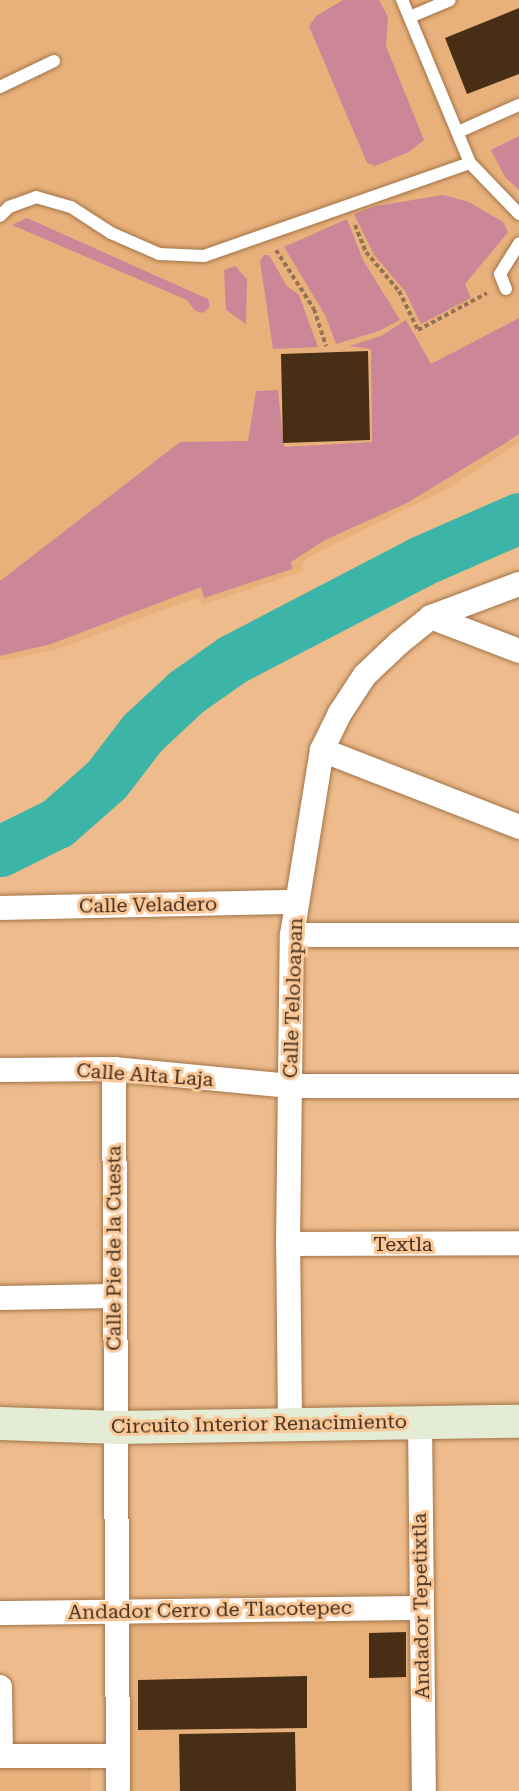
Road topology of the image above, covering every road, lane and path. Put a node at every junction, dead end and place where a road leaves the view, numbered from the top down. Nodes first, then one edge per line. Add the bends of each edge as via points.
1 (402, 0) edge
2 (450, 0) edge
3 (410, 17) junction
4 (54, 61) dead end
5 (0, 87) edge
6 (519, 105) edge
7 (458, 132) junction
8 (470, 163) junction
9 (346, 206) junction
10 (519, 214) edge
11 (0, 216) edge
12 (267, 234) junction
13 (519, 243) edge
14 (505, 286) joint
15 (326, 346) dead end
16 (519, 584) edge
17 (431, 617) junction
18 (519, 651) edge
19 (322, 750) junction
20 (519, 826) edge
21 (297, 902) junction
22 (0, 908) edge
23 (292, 935) junction
24 (519, 935) edge
25 (114, 1069) junction
26 (0, 1070) edge
27 (290, 1086) junction
28 (519, 1086) edge
29 (519, 1243) edge
30 (288, 1244) junction
31 (113, 1296) junction
32 (0, 1298) edge
33 (519, 1421) edge
34 (290, 1422) junction
35 (420, 1422) junction
36 (0, 1423) edge
37 (117, 1427) junction
38 (420, 1608) junction
39 (118, 1611) junction
40 (0, 1613) edge
41 (0, 1687) edge
42 (0, 1756) edge
43 (118, 1756) junction
44 (118, 1791) edge
45 (424, 1791) edge

1 - 3 lane
2 - 3 lane
3 - 7 lane
4 - 5 lane
6 - 7 lane
7 - 8 lane
8 - 9 lane
8 - 10 lane
9 - 12 lane
9 - 14 path via 366,252 399,291 418,330
11 - 12 lane via 9,207 36,197 71,207 111,233 159,255 204,256
12 - 15 path via 314,309
13 - 14 lane via 500,274
16 - 17 street
17 - 18 street
17 - 19 street, Calle Teloloapan via 365,675
19 - 20 street
19 - 21 street, Calle Teloloapan
21 - 22 street, Calle Veladero
21 - 23 street, Calle Teloloapan
23 - 24 street
23 - 27 street, Calle Teloloapan
25 - 26 street, Calle Alta Laja
25 - 27 street, Calle Alta Laja
25 - 31 street, Calle Pie de la Cuesta
27 - 28 street, Calle Alta Laja
27 - 30 street, Calle Teloloapan
29 - 30 street, Textla
30 - 34 street, Calle Teloloapan
31 - 32 street
31 - 37 street, Calle Pie de la Cuesta
33 - 35 main road, Circuito Interior Renacimiento
34 - 35 main road, Circuito Interior Renacimiento
34 - 37 main road, Circuito Interior Renacimiento
35 - 38 street, Andador Tepetixtla
36 - 37 main road, Circuito Interior Renacimiento
37 - 39 street, Calle Pie de la Cuesta
38 - 39 street, Andador Cerro de Tlacotepec
38 - 45 street, Andador Tepetixtla
39 - 40 street, Andador Cerro de Tlacotepec
39 - 43 street, Calle Pie de la Cuesta
41 - 42 street
42 - 43 street
43 - 44 street, Calle Pie de la Cuesta

